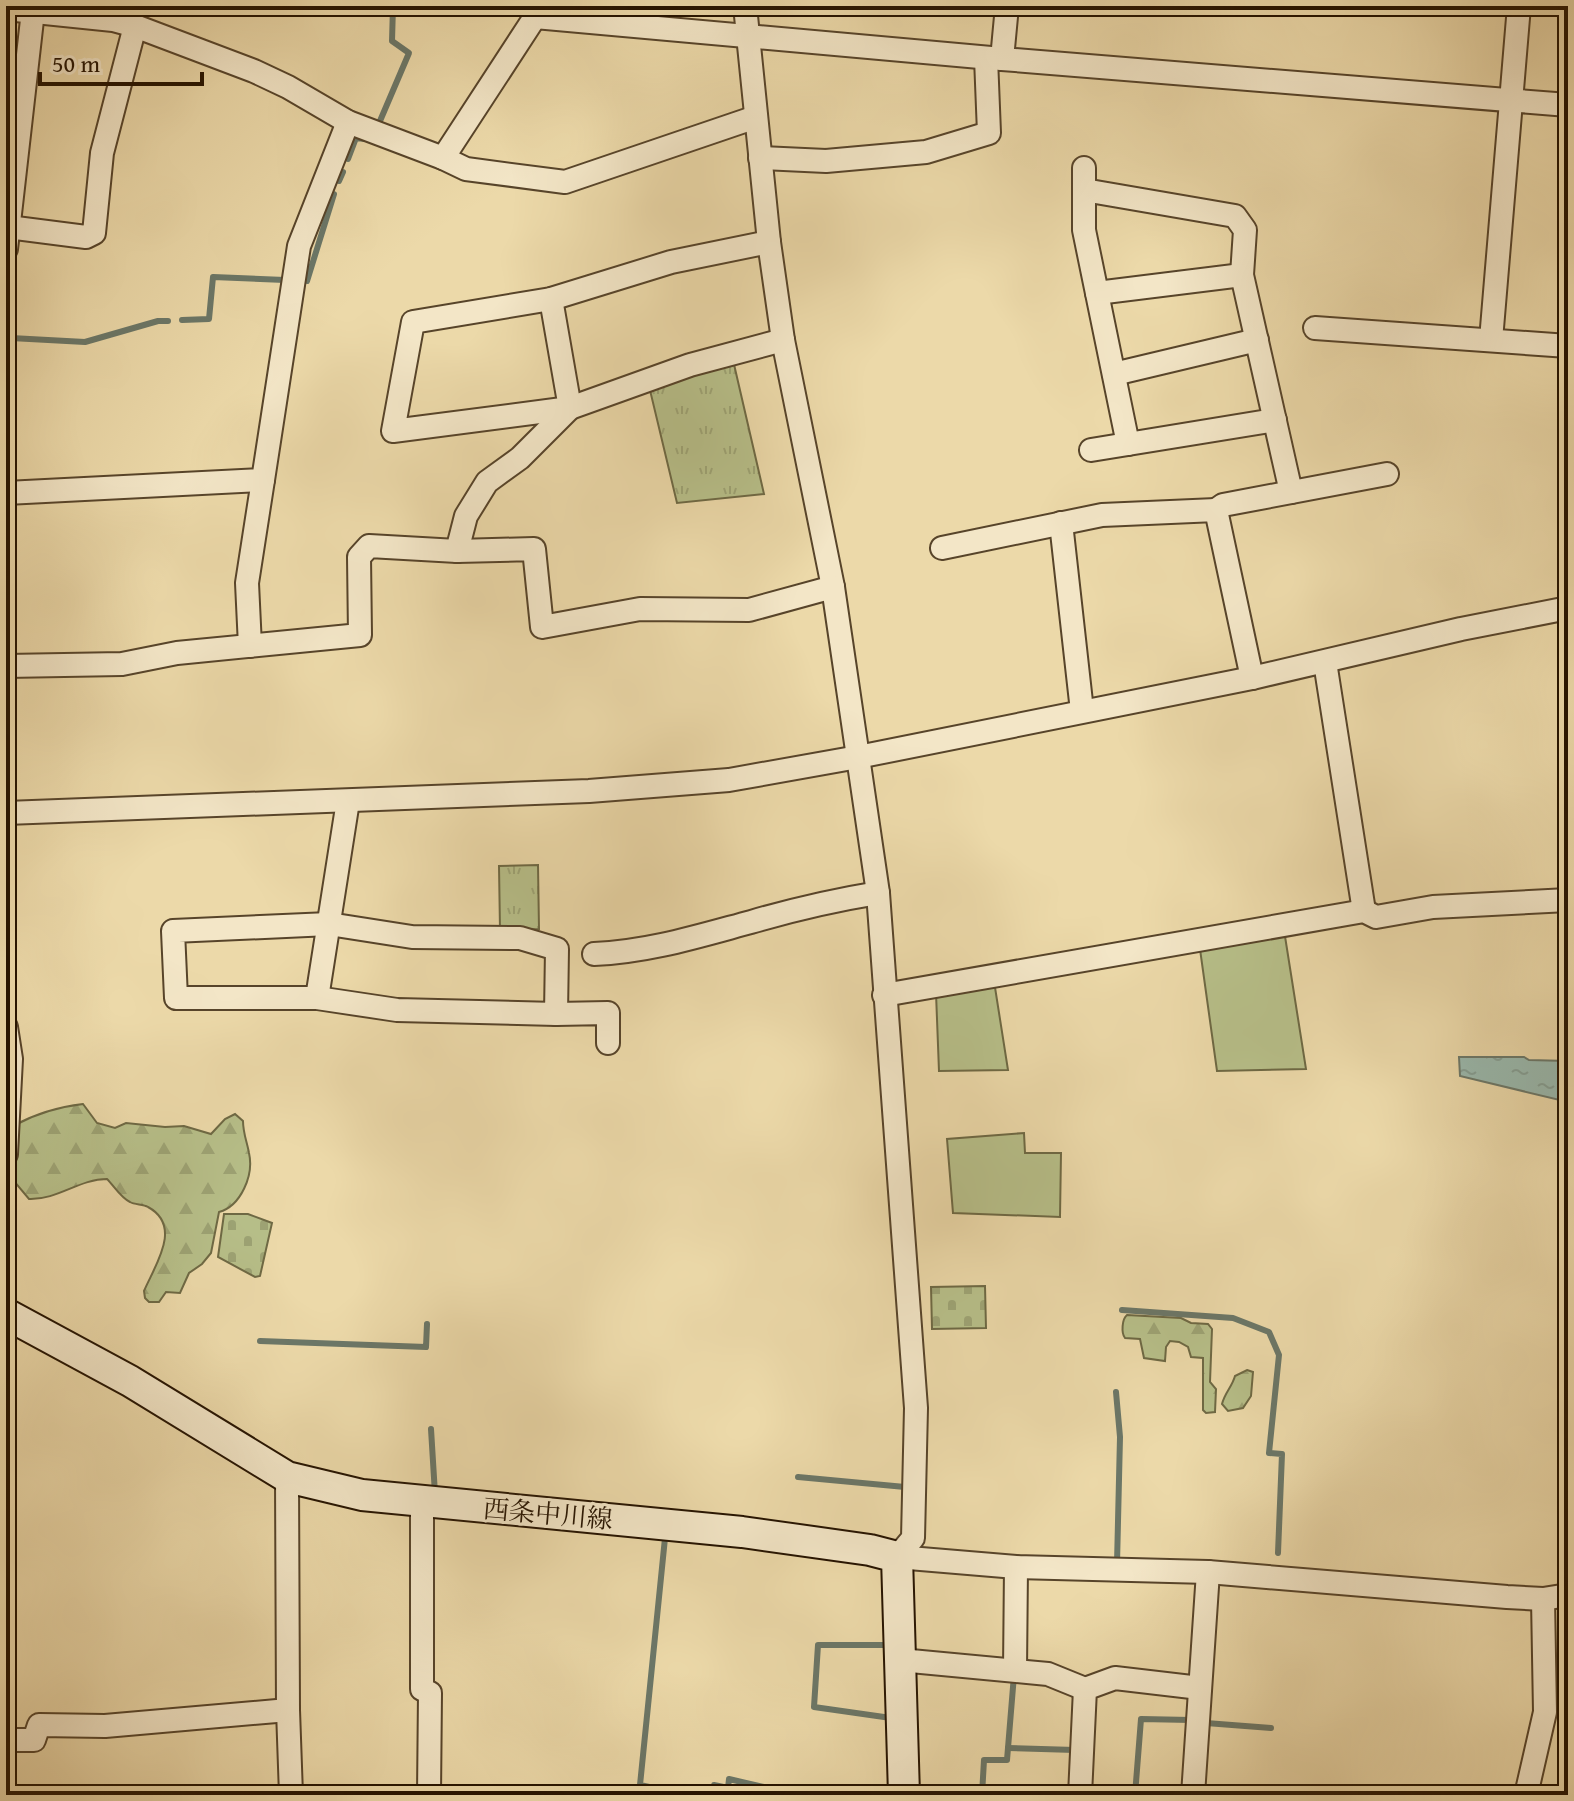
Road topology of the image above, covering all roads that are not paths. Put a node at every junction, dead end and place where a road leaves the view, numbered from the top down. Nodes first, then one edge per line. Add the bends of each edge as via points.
1 (745, 6) edge
2 (1007, 6) edge
3 (1519, 6) edge
4 (6, 9) edge
5 (33, 11) junction
6 (536, 12) edge
7 (114, 13) edge
8 (135, 26) junction
9 (749, 37) junction
10 (994, 59) junction
11 (1513, 101) junction
12 (1568, 105) edge
13 (756, 117) junction
14 (348, 122) junction
15 (443, 158) junction
16 (760, 158) junction
17 (7, 238) edge
18 (769, 242) junction
19 (1242, 275) junction
20 (1097, 293) junction
21 (551, 299) junction
22 (1315, 328) dead end
23 (783, 340) junction
24 (1257, 340) junction
25 (1491, 340) junction
26 (1568, 346) edge
27 (1114, 374) junction
28 (570, 408) junction
29 (1275, 420) junction
30 (1128, 444) junction
31 (1091, 450) dead end
32 (1387, 474) dead end
33 (263, 480) junction
34 (1291, 492) junction
35 (6, 493) edge
36 (1216, 510) junction
37 (1061, 523) junction
38 (942, 548) dead end
39 (457, 551) junction
40 (833, 587) junction
41 (1568, 608) edge
42 (250, 646) junction
43 (1325, 662) junction
44 (6, 666) edge
45 (1252, 678) junction
46 (1082, 711) junction
47 (858, 757) junction
48 (348, 801) junction
49 (6, 813) edge
50 (878, 893) junction
51 (1568, 900) edge
52 (1364, 911) junction
53 (329, 924) junction
54 (594, 954) dead end
55 (884, 995) junction
56 (317, 998) junction
57 (556, 1014) junction
58 (6, 1027) edge
59 (608, 1043) dead end
60 (6, 1154) edge
61 (6, 1314) edge
62 (287, 1477) junction
63 (422, 1502) junction
64 (897, 1557) junction
65 (1016, 1567) junction
66 (1208, 1572) junction
67 (1568, 1595) edge
68 (1543, 1599) junction
69 (900, 1660) junction
70 (1015, 1670) junction
71 (1200, 1688) junction
72 (1085, 1689) junction
73 (288, 1710) junction
74 (6, 1740) edge
75 (291, 1795) edge
76 (429, 1795) edge
77 (904, 1795) edge
78 (1080, 1795) edge
79 (1193, 1795) edge
80 (1526, 1795) edge

1 - 9 street
2 - 10 street
3 - 11 street
4 - 5 street
5 - 7 street
5 - 17 street
6 - 9 street
6 - 15 street
7 - 8 street
8 - 14 street via 254,71
8 - 17 street via 102,153 94,233
9 - 10 street
9 - 13 street
10 - 11 street
10 - 16 street via 989,133 926,152 826,161
11 - 12 street
11 - 25 street
13 - 15 street via 565,182 466,169
13 - 16 street
14 - 15 street
14 - 33 street via 299,246
16 - 18 street
18 - 21 street via 671,262
18 - 23 street
19 - 20 street
19 - 20 street via 1245,230 1235,216 1084,179 1084,230
19 - 24 street
20 - 27 street
21 - 28 street
21 - 28 street via 413,322 393,431
22 - 25 street
23 - 28 street via 690,365
23 - 40 street
24 - 27 street
24 - 29 street
25 - 26 street
27 - 30 street
28 - 39 street via 520,458 487,482 466,516
29 - 30 street
29 - 34 street
30 - 31 street
32 - 34 street
33 - 35 street
33 - 42 street via 247,583
34 - 36 street
36 - 37 street via 1102,515
36 - 45 street
37 - 38 street
37 - 46 street
39 - 40 street via 534,549 542,627 640,609 749,610
39 - 42 street via 369,546 359,557 360,635
40 - 47 street
41 - 43 street
42 - 44 street via 122,664
43 - 45 street
43 - 52 street
45 - 46 street
46 - 47 street
47 - 48 street via 729,780
47 - 50 street
48 - 49 street
48 - 53 street
50 - 54 street via 684,941
50 - 55 street
51 - 52 street via 1433,907 1376,917
52 - 55 street
53 - 56 street
53 - 56 street via 173,931 176,998
53 - 57 street via 412,937 520,938 557,949
55 - 64 street via 916,1408 913,1538
56 - 57 street via 397,1010
57 - 59 street via 608,1013
58 - 60 street via 11,1059
61 - 62 main road, 西条中川線 via 130,1381
62 - 63 main road, 西条中川線 via 362,1495
62 - 73 street
63 - 64 main road, 西条中川線 via 742,1532
63 - 76 street via 422,1689 430,1693
64 - 65 street
64 - 69 main road
65 - 66 street
65 - 70 street
66 - 68 street
66 - 71 street
67 - 68 street
68 - 80 street via 1545,1712
69 - 70 street
69 - 77 main road
70 - 72 street via 1048,1674
71 - 72 street via 1115,1678
71 - 79 street
72 - 78 street
73 - 74 street via 105,1726 39,1725 34,1740
73 - 75 street

